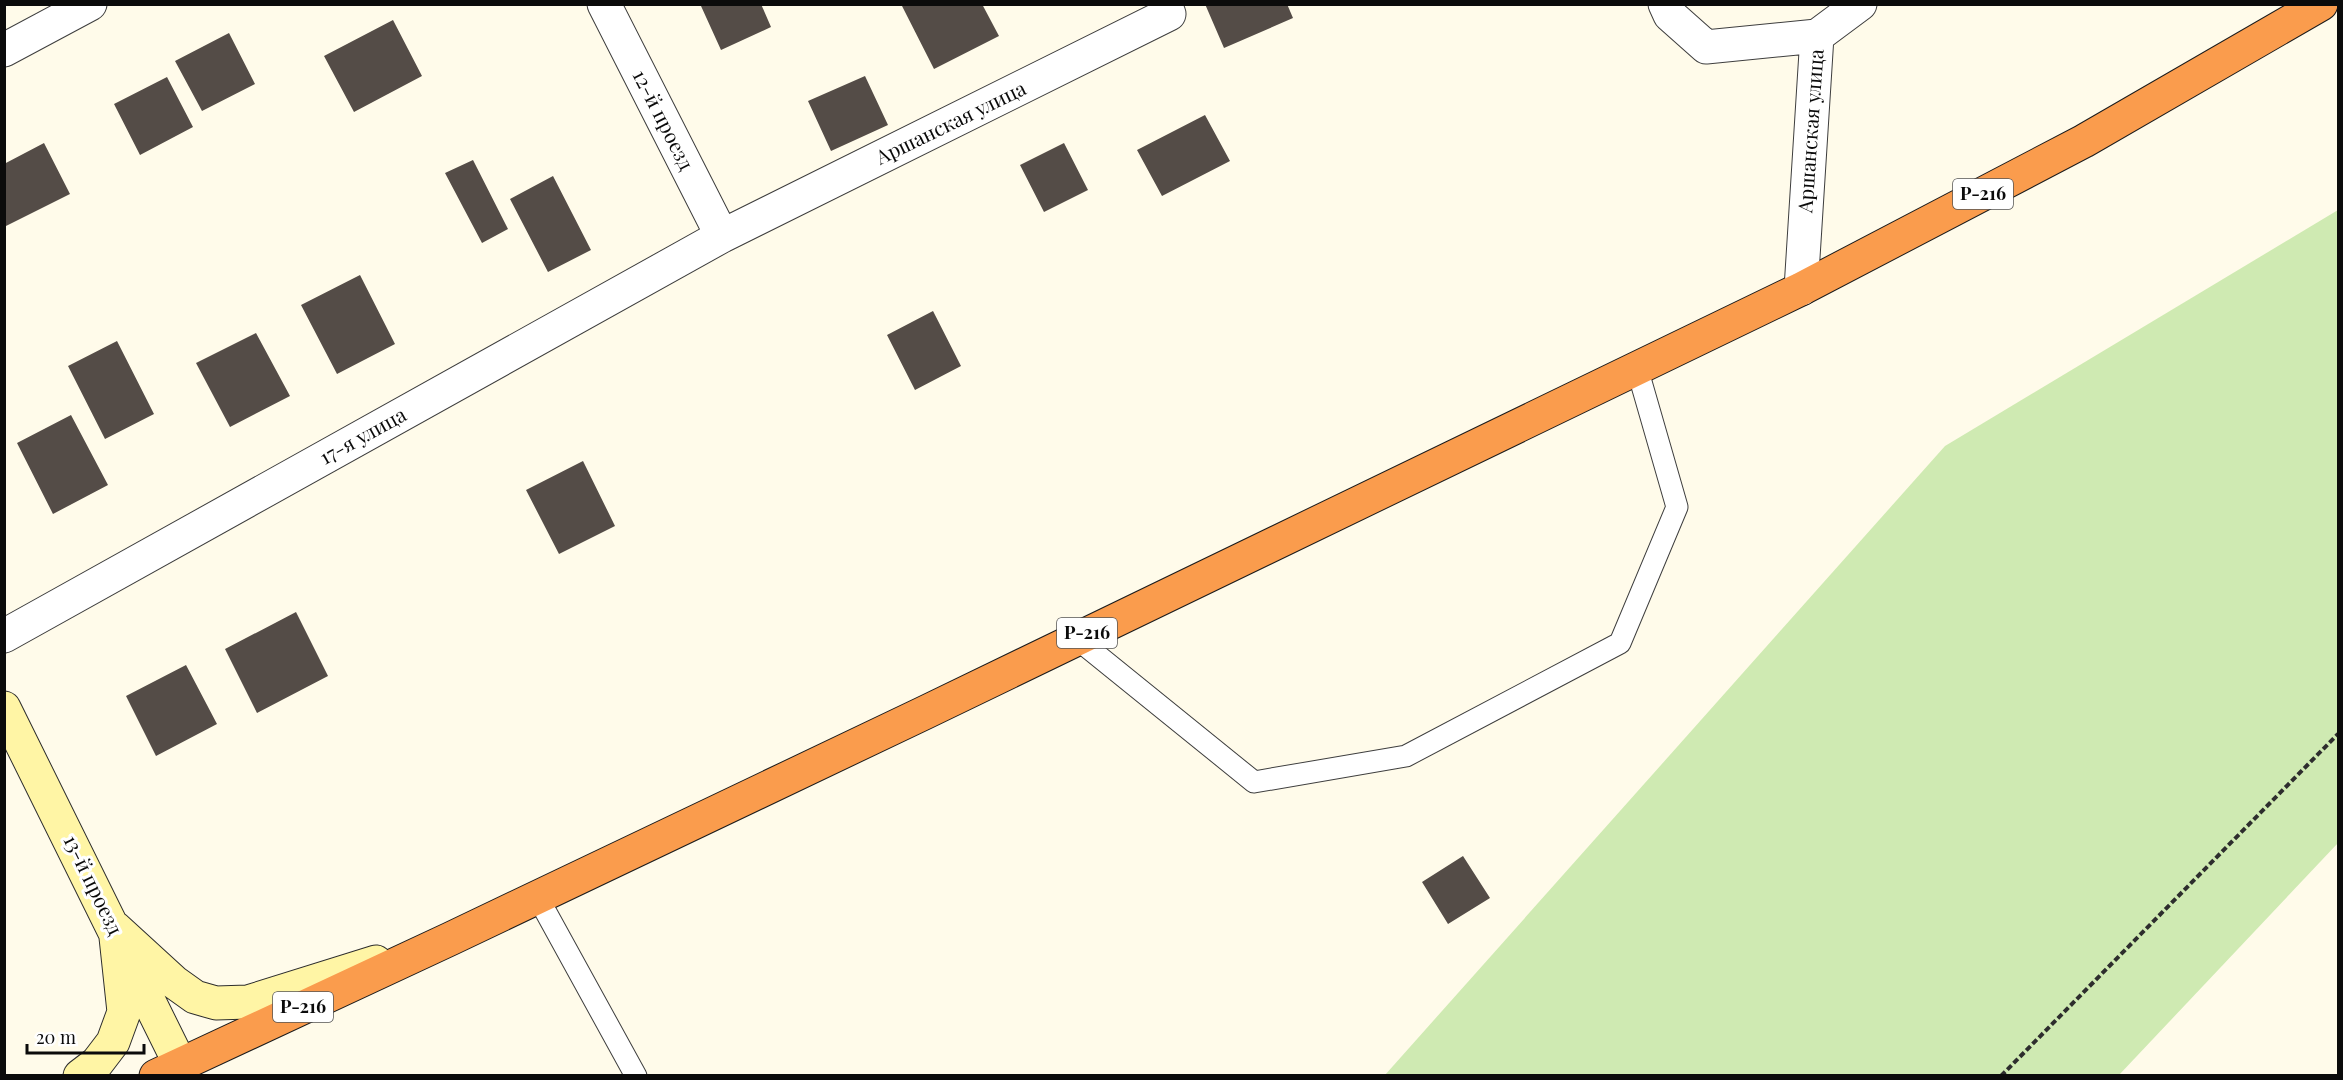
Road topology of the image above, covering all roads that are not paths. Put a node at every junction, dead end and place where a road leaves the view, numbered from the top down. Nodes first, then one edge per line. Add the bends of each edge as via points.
1 (90, 4) edge
2 (604, 4) edge
3 (1165, 4) edge
4 (1665, 4) edge
5 (1860, 4) edge
6 (2321, 4) edge
7 (1817, 36) junction
8 (4, 50) edge
9 (722, 236) junction
10 (1801, 288) junction
11 (1637, 368) junction
12 (4, 636) edge
13 (1076, 638) junction
14 (4, 708) edge
15 (537, 896) junction
16 (115, 928) junction
17 (450, 939) junction
18 (168, 1070) edge
19 (80, 1076) edge
20 (636, 1076) edge

1 - 8 street
2 - 9 street, 12-й проезд
3 - 9 street, Аршанская улица via 1169,14
4 - 7 street, Аршанская улица via 1670,15 1706,47
5 - 7 street
6 - 10 highway, Р-216 via 2084,141
7 - 10 street, Аршанская улица
9 - 12 street, 17-я улица
10 - 11 highway, Р-216
11 - 13 highway, Р-216
11 - 13 lane via 1677,507 1620,644 1406,756 1254,782
13 - 15 highway, Р-216
14 - 16 street, 13-й проезд
15 - 17 highway, Р-216
15 - 20 lane
16 - 17 street via 174,982 195,997 216,1003 248,1002
16 - 18 street, 13-й проезд
16 - 19 street via 124,1012 108,1049
17 - 18 highway, Р-216

